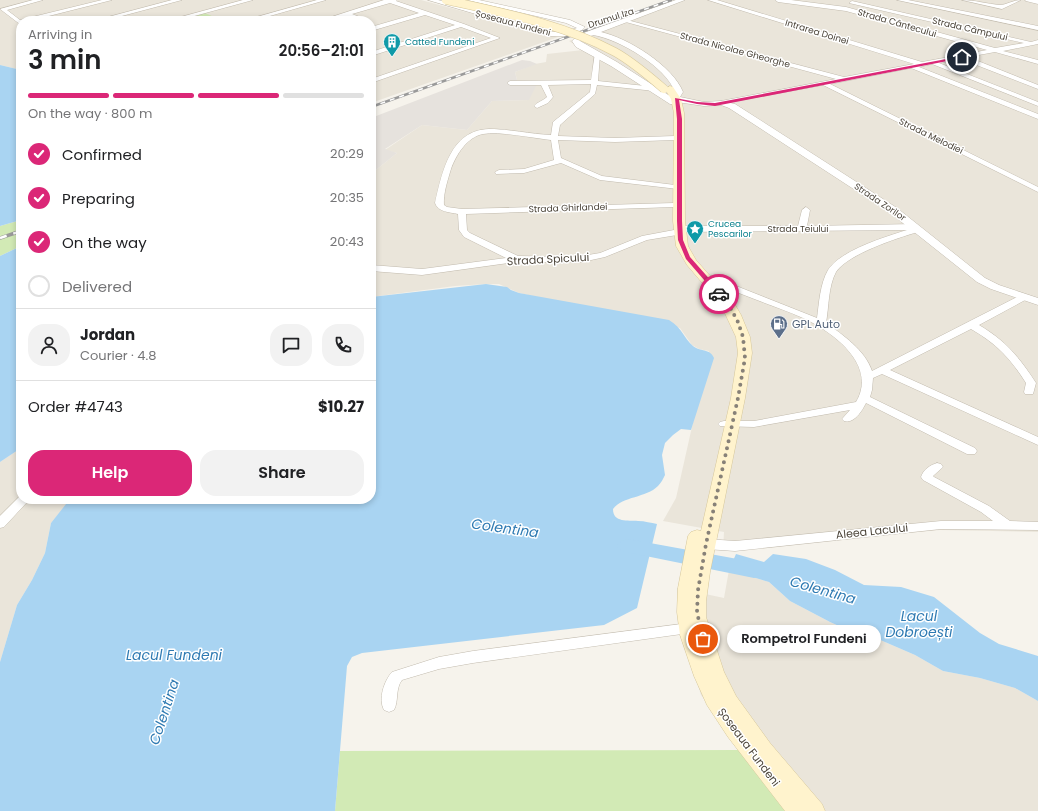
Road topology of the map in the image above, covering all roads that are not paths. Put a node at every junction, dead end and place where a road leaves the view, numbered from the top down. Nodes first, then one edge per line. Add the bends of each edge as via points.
1 (40, 0) edge
2 (109, 0) edge
3 (179, 0) edge
4 (250, 0) edge
5 (323, 0) edge
6 (391, 0) edge
7 (431, 0) edge
8 (446, 0) edge
9 (456, 0) edge
10 (470, 0) edge
11 (663, 0) edge
12 (682, 0) edge
13 (711, 0) edge
14 (778, 0) edge
15 (900, 0) edge
16 (965, 0) edge
17 (1018, 0) edge
18 (1028, 0) edge
19 (845, 2) dead end
20 (1038, 2) edge
21 (426, 13) junction
22 (347, 14) junction
23 (45, 16) edge
24 (116, 16) edge
25 (188, 16) edge
26 (264, 16) edge
27 (340, 16) edge
28 (352, 16) edge
29 (16, 19) edge
30 (624, 21) junction
31 (462, 25) junction
32 (376, 28) edge
33 (588, 28) junction
34 (1038, 28) edge
35 (1035, 44) edge
36 (996, 51) junction
37 (376, 52) edge
38 (597, 54) junction
39 (962, 57) junction
40 (1038, 62) edge
41 (933, 63) junction
42 (923, 64) junction
43 (912, 66) junction
44 (376, 79) edge
45 (845, 79) junction
46 (543, 82) junction
47 (596, 82) junction
48 (510, 83) dead end
49 (823, 83) junction
50 (1038, 87) edge
51 (669, 94) junction
52 (721, 103) junction
53 (1038, 104) edge
54 (537, 106) dead end
55 (1038, 117) edge
56 (554, 138) junction
57 (675, 138) junction
58 (561, 161) junction
59 (499, 172) dead end
60 (675, 187) junction
61 (1038, 190) edge
62 (674, 205) junction
63 (806, 210) dead end
64 (462, 212) junction
65 (917, 228) junction
66 (802, 229) junction
67 (677, 231) junction
68 (516, 258) junction
69 (376, 268) edge
70 (703, 276) junction
71 (1024, 297) junction
72 (1038, 302) edge
73 (821, 324) junction
74 (972, 325) junction
75 (883, 371) junction
76 (868, 376) junction
77 (1029, 392) dead end
78 (862, 401) junction
79 (848, 419) dead end
80 (728, 425) junction
81 (1038, 441) edge
82 (970, 451) dead end
83 (937, 467) dead end
84 (19, 504) edge
85 (0, 524) edge
86 (1006, 525) junction
87 (1038, 526) edge
88 (703, 544) junction
89 (691, 601) junction
90 (689, 628) junction
91 (389, 706) dead end
92 (798, 811) edge
93 (814, 811) edge

1 - 29 street via 3,10
2 - 23 street
3 - 24 street
4 - 25 street
5 - 26 street
6 - 21 street
6 - 22 street
7 - 33 street, Șoseaua Fundeni via 551,34
8 - 51 main road, Șoseaua Fundeni, bridge via 530,19 580,35 632,62
9 - 51 main road, Șoseaua Fundeni, bridge via 535,18 584,34 636,61 657,76
10 - 33 street, Șoseaua Fundeni
11 - 33 street, Drumul Iza
12 - 30 street
13 - 42 street, Intrarea Doinei
14 - 36 street, Strada Cântecului via 846,9
15 - 34 street
16 - 17 street via 1002,7
18 - 20 street
19 - 35 street, Strada Câmpului
21 - 31 street
21 - 32 street
22 - 27 street
22 - 28 street
30 - 33 street
30 - 45 street, Strada Nicolae Gheorghe
31 - 37 street
31 - 44 street via 497,38
33 - 38 street via 576,41
33 - 51 street, Șoseaua Fundeni via 620,40 655,64 677,86 679,92
35 - 36 street
36 - 39 street
36 - 40 street, Strada Cântecului
38 - 47 street
38 - 51 street
39 - 41 street
39 - 50 street
41 - 42 street
41 - 53 street
42 - 43 street
43 - 45 street
43 - 55 street
45 - 49 street
46 - 47 street
46 - 48 street
46 - 54 street via 550,97
47 - 51 street
47 - 56 street via 592,96 558,122
49 - 52 street
49 - 61 street, Strada Melodiei
51 - 52 street via 704,104
51 - 57 main road, Șoseaua Fundeni via 675,119
51 - 67 main road, Șoseaua Fundeni via 680,119
52 - 65 street, Strada Zorilor via 732,106
56 - 57 street via 618,141
56 - 58 street via 556,157
56 - 64 street, Strada Ghirlandei via 487,132 472,136 451,157 440,203 445,209
57 - 60 main road, Șoseaua Fundeni
58 - 59 street via 524,171
58 - 60 street via 600,178
60 - 62 main road, Șoseaua Fundeni
62 - 64 street, Strada Ghirlandei
62 - 67 main road, Șoseaua Fundeni
63 - 66 street
64 - 68 street via 463,230 466,235
65 - 66 street, Strada Teiului
65 - 71 street, Strada Zorilor via 981,280
65 - 73 street via 866,248 838,265 832,272 827,289
66 - 67 street, Strada Teiului
67 - 68 street, Strada Spicului via 645,238 591,258
67 - 70 main road, Șoseaua Fundeni via 685,252
67 - 80 main road, Șoseaua Fundeni via 677,247 682,257 726,310 735,330 738,358
68 - 69 street, Strada Spicului via 430,272
70 - 73 street via 792,309
70 - 80 main road, Șoseaua Fundeni via 727,303 743,337 744,363
71 - 72 street, Strada Zorilor
71 - 74 street
73 - 76 street via 856,354 865,366
74 - 75 street
74 - 77 street via 1000,342 1012,353 1031,383
75 - 76 street
75 - 81 street
76 - 78 street
78 - 79 street
78 - 80 street via 754,424
78 - 82 street
80 - 88 main road, Șoseaua Fundeni
83 - 86 street via 928,474 930,480 985,509
84 - 85 street
86 - 87 street, Aleea Lacului
86 - 88 street, Aleea Lacului via 910,527 726,546
88 - 89 main road, Șoseaua Fundeni
89 - 90 main road, Șoseaua Fundeni via 686,612
89 - 93 main road, Șoseaua Fundeni via 722,689 748,730
90 - 91 street via 439,663 397,676 390,688
90 - 92 main road, Șoseaua Fundeni via 714,699 735,731

